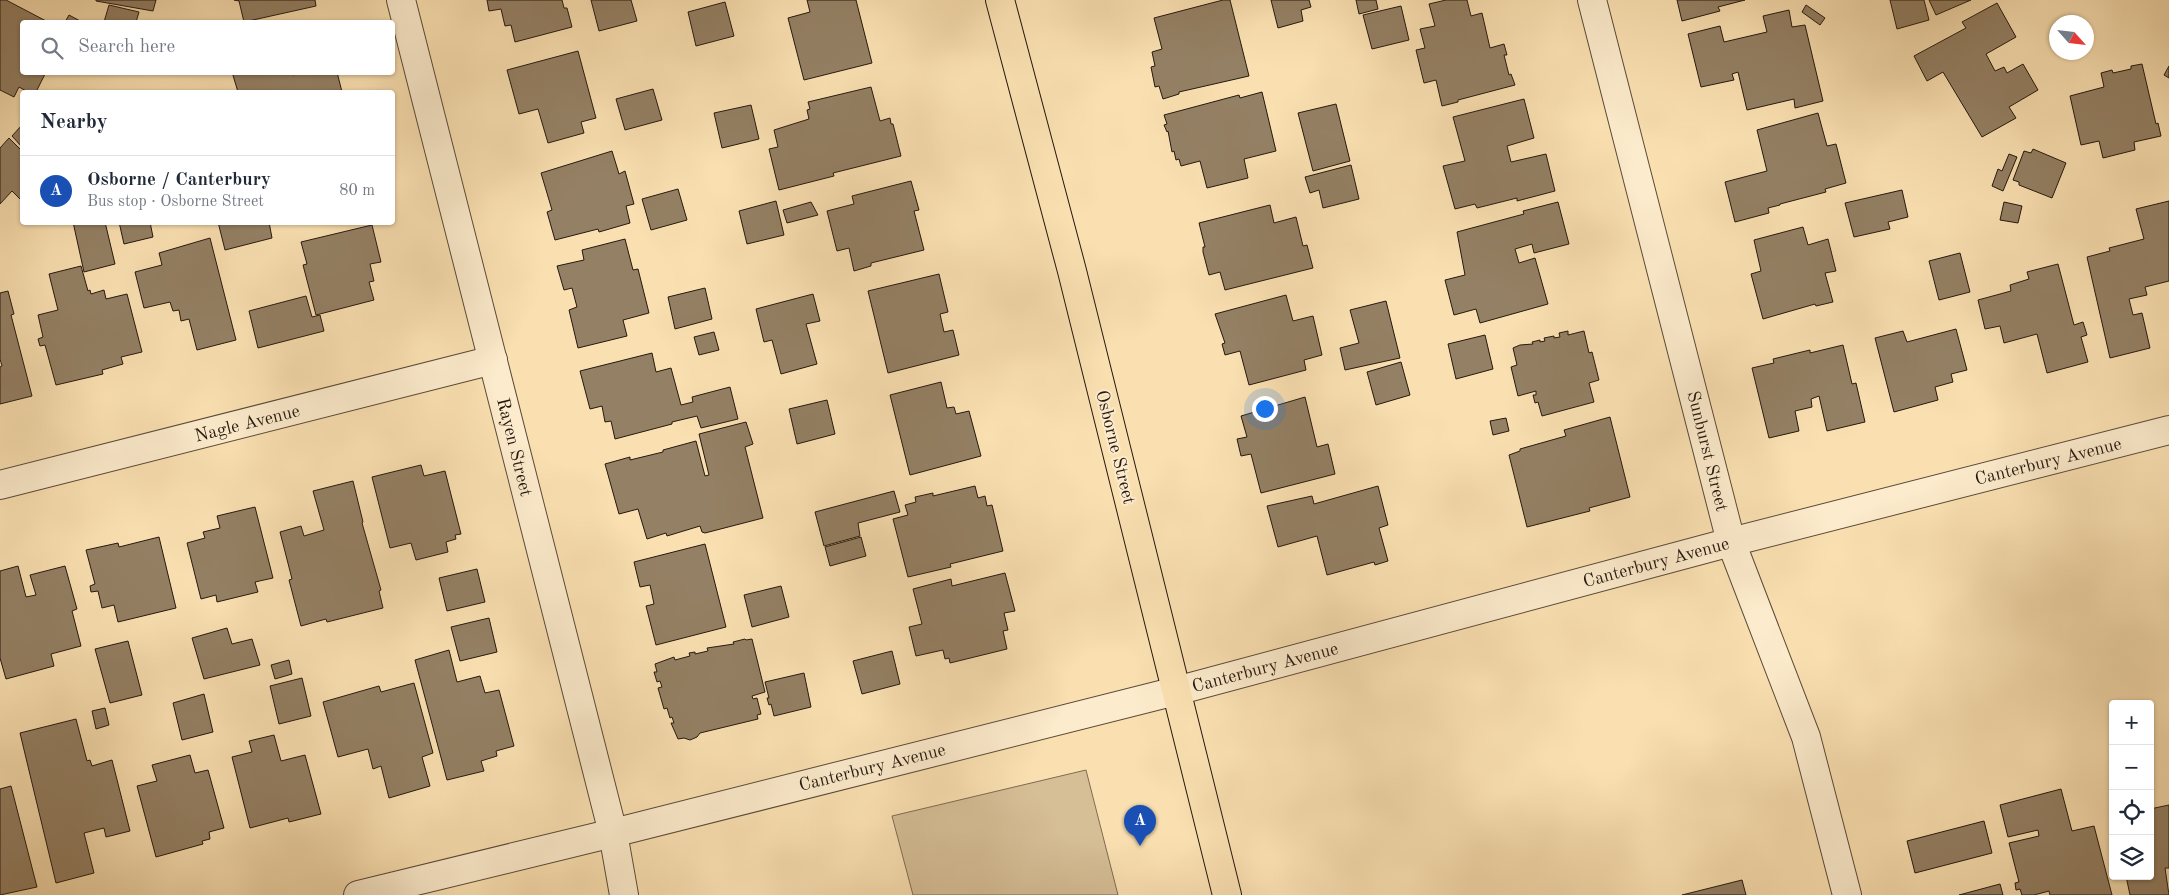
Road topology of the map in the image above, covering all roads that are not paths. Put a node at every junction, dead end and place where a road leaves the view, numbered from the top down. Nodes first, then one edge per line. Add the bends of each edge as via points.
1 (401, 0) edge
2 (1000, 0) edge
3 (1592, 0) edge
4 (493, 360) junction
5 (2169, 430) edge
6 (0, 485) edge
7 (1731, 542) junction
8 (1176, 691) junction
9 (613, 833) junction
10 (358, 895) edge
11 (624, 895) edge
12 (1227, 895) edge
13 (1847, 895) edge

1 - 4 street, Rayen Street
2 - 8 main road, Osborne Street via 1072,271
3 - 7 street, Sunburst Street
4 - 6 street, Nagle Avenue
4 - 9 street, Rayen Street
5 - 7 street, Canterbury Avenue
7 - 8 street, Canterbury Avenue
7 - 13 street, Sunburst Street via 1806,737
8 - 9 street, Canterbury Avenue
8 - 12 main road, Osborne Street
9 - 10 street, Canterbury Avenue
9 - 11 street, Rayen Street

